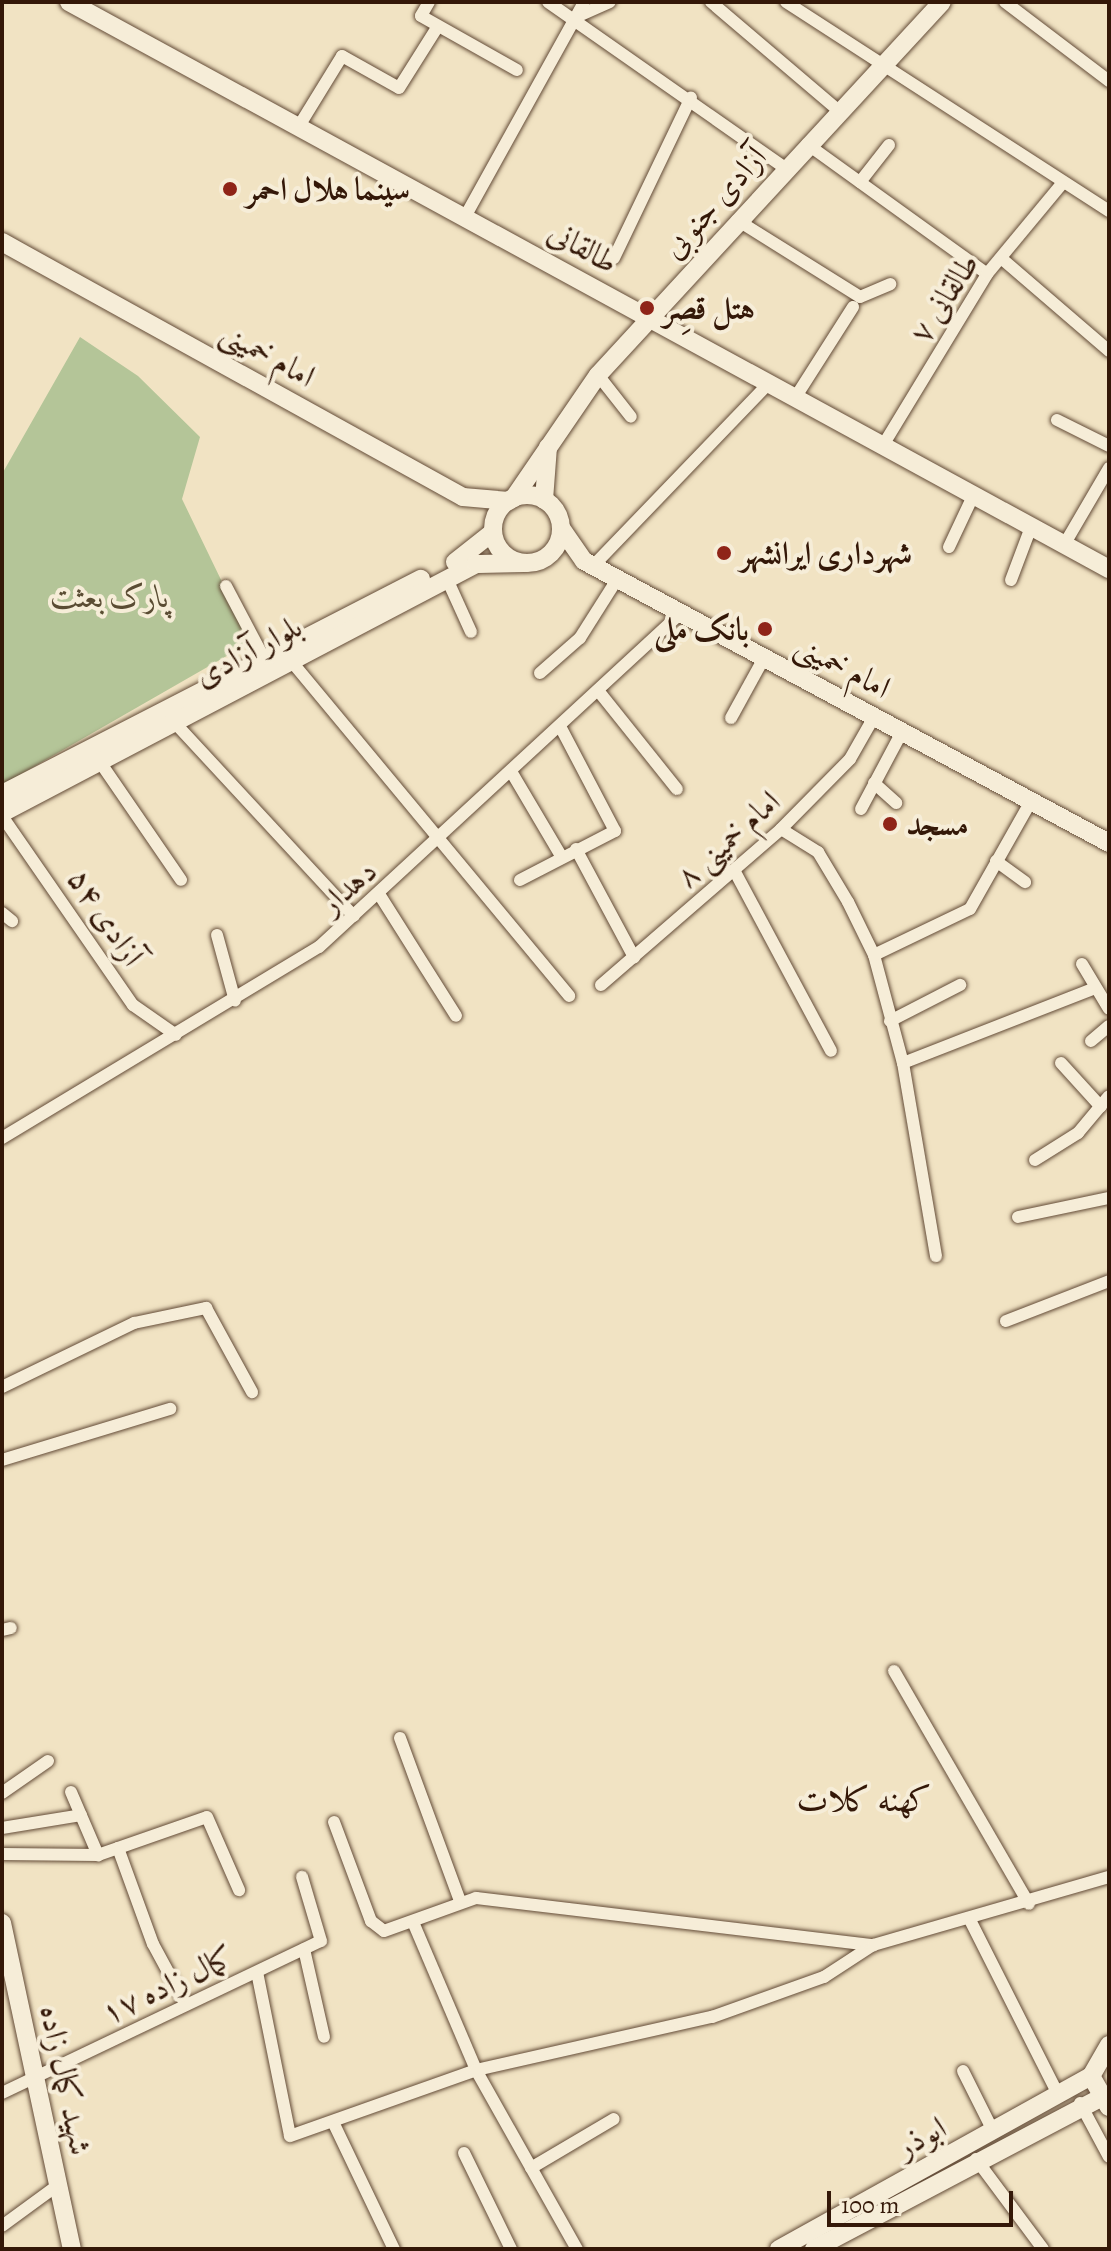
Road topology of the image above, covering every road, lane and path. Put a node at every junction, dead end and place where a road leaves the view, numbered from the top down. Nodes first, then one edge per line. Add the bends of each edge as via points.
1 (69, 2) edge
2 (429, 2) edge
3 (548, 2) edge
4 (584, 2) edge
5 (610, 2) edge
6 (711, 2) edge
7 (786, 2) edge
8 (942, 2) edge
9 (1005, 2) edge
10 (576, 17) junction
11 (438, 26) junction
12 (878, 68) junction
13 (517, 70) dead end
14 (1109, 81) edge
15 (691, 97) junction
16 (838, 110) junction
17 (299, 126) junction
18 (807, 144) junction
19 (889, 145) dead end
20 (785, 168) junction
21 (860, 182) junction
22 (1061, 185) junction
23 (1109, 211) edge
24 (466, 215) junction
25 (737, 220) junction
26 (2, 242) edge
27 (614, 258) dead end
28 (1001, 258) junction
29 (987, 274) junction
30 (890, 284) dead end
31 (853, 307) dead end
32 (650, 318) junction
33 (1109, 351) edge
34 (598, 375) junction
35 (769, 383) junction
36 (795, 398) junction
37 (631, 417) dead end
38 (1057, 420) dead end
39 (551, 436) junction
40 (1109, 446) edge
41 (882, 447) junction
42 (1109, 468) edge
43 (973, 496) junction
44 (463, 497) junction
45 (511, 500) junction
46 (544, 500) junction
47 (1031, 527) junction
48 (494, 528) junction
49 (561, 528) junction
50 (1064, 545) junction
51 (949, 547) dead end
52 (532, 563) junction
53 (589, 563) junction
54 (1109, 569) edge
55 (618, 578) junction
56 (447, 579) junction
57 (1011, 580) dead end
58 (226, 586) dead end
59 (681, 613) junction
60 (471, 632) dead end
61 (264, 658) junction
62 (764, 658) junction
63 (292, 662) junction
64 (540, 673) dead end
65 (600, 693) junction
66 (874, 717) junction
67 (731, 718) dead end
68 (175, 723) junction
69 (561, 728) junction
70 (902, 732) junction
71 (100, 762) junction
72 (512, 773) junction
73 (874, 783) junction
74 (677, 789) dead end
75 (2, 794) edge
76 (1031, 801) junction
77 (896, 803) dead end
78 (861, 809) dead end
79 (2, 814) edge
80 (781, 829) junction
81 (438, 842) junction
82 (1109, 843) edge
83 (576, 849) junction
84 (561, 856) junction
85 (996, 861) junction
86 (734, 870) junction
87 (181, 880) dead end
88 (520, 880) dead end
89 (1025, 882) dead end
90 (379, 894) junction
91 (354, 916) junction
92 (217, 935) dead end
93 (874, 955) junction
94 (634, 957) junction
95 (1082, 964) dead end
96 (601, 985) dead end
97 (960, 985) dead end
98 (1095, 988) junction
99 (569, 996) dead end
100 (235, 1001) junction
101 (1109, 1009) edge
102 (456, 1016) dead end
103 (890, 1021) junction
104 (1109, 1026) edge
105 (176, 1035) junction
106 (1091, 1041) dead end
107 (831, 1051) dead end
108 (903, 1063) junction
109 (1061, 1063) dead end
110 (1105, 1101) edge
111 (2, 1138) edge
112 (1035, 1160) dead end
113 (1109, 1198) edge
114 (1018, 1217) dead end
115 (936, 1256) dead end
116 (1109, 1281) edge
117 (1006, 1321) dead end
118 (2, 1387) edge
119 (252, 1392) dead end
120 (170, 1409) dead end
121 (2, 1460) edge
122 (894, 1671) dead end
123 (400, 1738) dead end
124 (48, 1761) dead end
125 (71, 1792) dead end
126 (2, 1793) edge
127 (81, 1815) junction
128 (334, 1822) dead end
129 (2, 1828) edge
130 (118, 1848) junction
131 (2, 1854) edge
132 (98, 1855) junction
133 (302, 1877) dead end
134 (1109, 1877) edge
135 (239, 1890) dead end
136 (460, 1901) junction
137 (1029, 1904) junction
138 (970, 1920) junction
139 (413, 1922) junction
140 (2, 1923) edge
141 (873, 1945) junction
142 (304, 1949) junction
143 (5, 1953) edge
144 (257, 1972) junction
145 (186, 2005) junction
146 (324, 2037) dead end
147 (1109, 2045) edge
148 (476, 2070) junction
149 (963, 2071) dead end
150 (1091, 2076) junction
151 (35, 2078) junction
152 (1057, 2092) junction
153 (2, 2093) edge
154 (1080, 2103) junction
155 (1104, 2103) edge
156 (614, 2119) dead end
157 (334, 2124) junction
158 (993, 2131) junction
159 (464, 2153) dead end
160 (1109, 2157) edge
161 (976, 2159) junction
162 (531, 2168) junction
163 (58, 2185) junction
164 (2, 2226) edge
165 (72, 2249) edge
166 (394, 2249) edge
167 (511, 2249) edge
168 (577, 2249) edge
169 (779, 2249) edge
170 (814, 2249) edge
171 (1043, 2249) edge

1 - 17 main road, طالقانی
2 - 11 street via 421,16
3 - 10 street
4 - 10 street
5 - 10 street
6 - 16 street
7 - 12 street
8 - 12 main road, آزادی جنوبی
9 - 14 street
10 - 15 street
10 - 24 street
11 - 13 street
11 - 17 street via 399,88 342,56
12 - 16 main road, آزادی جنوبی
12 - 22 street
15 - 20 street
15 - 27 street
16 - 18 main road, آزادی جنوبی
17 - 24 main road, طالقانی
18 - 20 main road, آزادی جنوبی
18 - 21 street
19 - 21 street
20 - 25 main road, آزادی جنوبی
21 - 29 street
22 - 23 street
22 - 28 street, طالقانی ۷
24 - 32 main road, طالقانی
25 - 30 street via 860,297
25 - 32 main road, آزادی جنوبی
26 - 44 main road, امام خمینی
28 - 29 street, طالقانی ۷
28 - 33 street
29 - 41 street, طالقانی ۷
31 - 36 street
32 - 34 main road, آزادی جنوبی
32 - 35 main road, طالقانی
34 - 37 street
34 - 39 main road, آزادی جنوبی
35 - 36 main road, طالقانی
35 - 53 street
36 - 41 main road, طالقانی
38 - 40 street
39 - 45 main road, آزادی جنوبی
39 - 46 main road
41 - 43 main road, طالقانی
42 - 50 street
43 - 47 main road, طالقانی
43 - 51 street
44 - 45 main road, امام خمینی
44 - 48 main road
45 - 46 main road
45 - 48 main road
46 - 49 main road
47 - 50 main road, طالقانی
47 - 57 street
48 - 52 main road via 508,557
48 - 61 main road, بلوار آزادی via 462,558
49 - 52 main road via 555,549
49 - 53 main road, امام خمینی
50 - 54 main road, طالقانی
52 - 53 main road, بلوار آزادی
52 - 56 main road, بلوار آزادی via 487,561
53 - 55 main road, امام خمینی
55 - 59 main road, امام خمینی
55 - 64 street via 580,638
56 - 60 street
56 - 63 main road, بلوار آزادی
58 - 61 street
59 - 62 main road, امام خمینی
59 - 65 street, دهدار
61 - 75 main road, بلوار آزادی
62 - 66 main road, امام خمینی
62 - 67 street
63 - 68 main road, بلوار آزادی
63 - 81 street
65 - 69 street, دهدار
65 - 74 street
66 - 70 main road, امام خمینی
66 - 80 street, امام خمینی ۸ via 850,759
68 - 71 main road, بلوار آزادی
68 - 91 street
69 - 72 street, دهدار
69 - 83 street via 615,831
70 - 73 street
70 - 76 main road, امام خمینی
71 - 79 main road, بلوار آزادی
71 - 87 street
72 - 81 street, دهدار
72 - 84 street
73 - 77 street
73 - 78 street
76 - 82 main road, امام خمینی
76 - 85 street
79 - 105 street, آزادی ۵۴ via 133,1005
80 - 86 street, امام خمینی ۸
80 - 93 street via 818,852
81 - 90 street, دهدار
81 - 99 street
83 - 84 street
83 - 94 street
84 - 88 street
85 - 89 street
85 - 93 street via 955,922
86 - 94 street, امام خمینی ۸
86 - 107 street
90 - 91 street, دهدار
90 - 102 street
91 - 100 street, دهدار
92 - 100 street
93 - 103 street
94 - 96 street, امام خمینی ۸
95 - 98 street
97 - 103 street
98 - 101 street
98 - 108 street
100 - 105 street, دهدار
103 - 108 street
104 - 106 street
105 - 111 street, دهدار
108 - 115 street
109 - 110 street
110 - 112 street via 1078,1133
113 - 114 street
116 - 117 street
118 - 119 street via 134,1323 206,1308
120 - 121 street
122 - 137 street
123 - 136 street
124 - 126 street
125 - 127 street
127 - 129 street
127 - 132 street
128 - 139 street via 371,1921 384,1931
130 - 132 street
130 - 135 street via 207,1817
130 - 145 street via 153,1944
131 - 132 street
133 - 142 street, کمال زاده ۱۷ via 321,1941
134 - 137 street
136 - 139 street
136 - 141 street via 710,1922
137 - 138 street
138 - 141 street
138 - 152 street
139 - 148 street
140 - 143 main road, شهید کمال زاده
141 - 148 street via 824,1977 712,2017
142 - 144 street, کمال زاده ۱۷
142 - 146 street
143 - 151 main road, شهید کمال زاده
144 - 145 street, کمال زاده ۱۷
144 - 157 street via 290,2136
145 - 151 street, کمال زاده ۱۷
147 - 150 main road
148 - 157 street
148 - 162 street
149 - 158 street
150 - 152 main road, ابوذر
150 - 155 main road
151 - 153 street, کمال زاده ۱۷
151 - 163 main road, شهید کمال زاده
152 - 158 main road, ابوذر
154 - 155 main road, ابوذر
154 - 160 street
154 - 161 main road, ابوذر
156 - 162 street
157 - 166 street
158 - 169 main road, ابوذر
159 - 167 street
161 - 170 main road, ابوذر
161 - 171 street
162 - 168 street
163 - 164 street
163 - 165 main road, شهید کمال زاده

